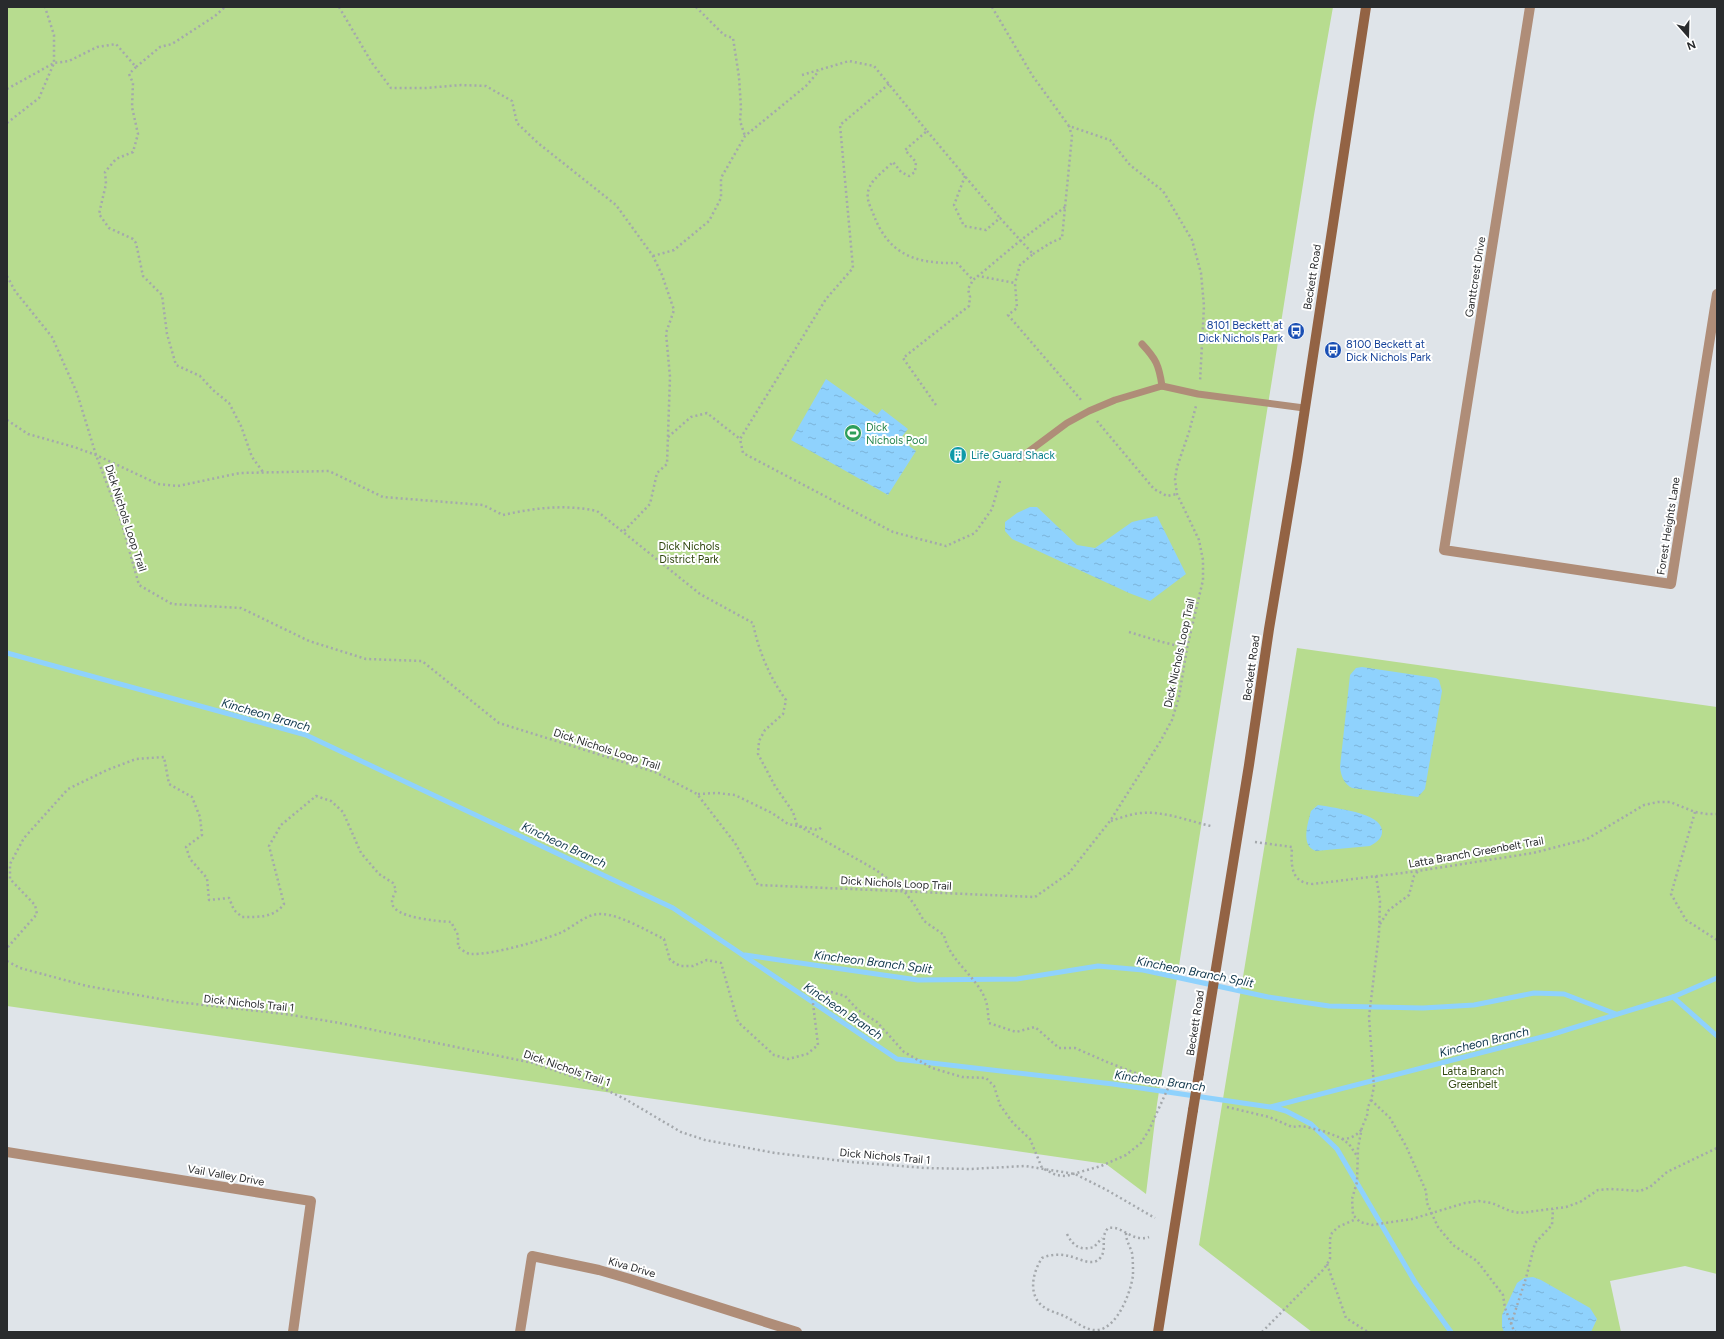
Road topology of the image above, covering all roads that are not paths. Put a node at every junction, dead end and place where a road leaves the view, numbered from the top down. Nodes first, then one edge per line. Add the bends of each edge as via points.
1 (1366, 7) edge
2 (1530, 7) edge
3 (1717, 294) edge
4 (1142, 344) dead end
5 (1162, 386) junction
6 (1304, 408) junction
7 (1020, 458) dead end
8 (1444, 550) joint
9 (7, 1152) edge
10 (293, 1332) edge
11 (520, 1332) edge
12 (797, 1332) edge
13 (1158, 1332) edge

1 - 6 street, Beckett Road
2 - 8 street, Ganttcrest Drive
3 - 8 street, Forest Heights Lane via 1670,584
4 - 5 lane via 1157,362
5 - 6 lane via 1206,395
5 - 7 lane via 1089,411 1067,423
6 - 13 street, Beckett Road, bridge via 1250,764
9 - 10 street, Vail Valley Drive via 311,1201
11 - 12 street, Kiva Drive via 532,1256 630,1278

